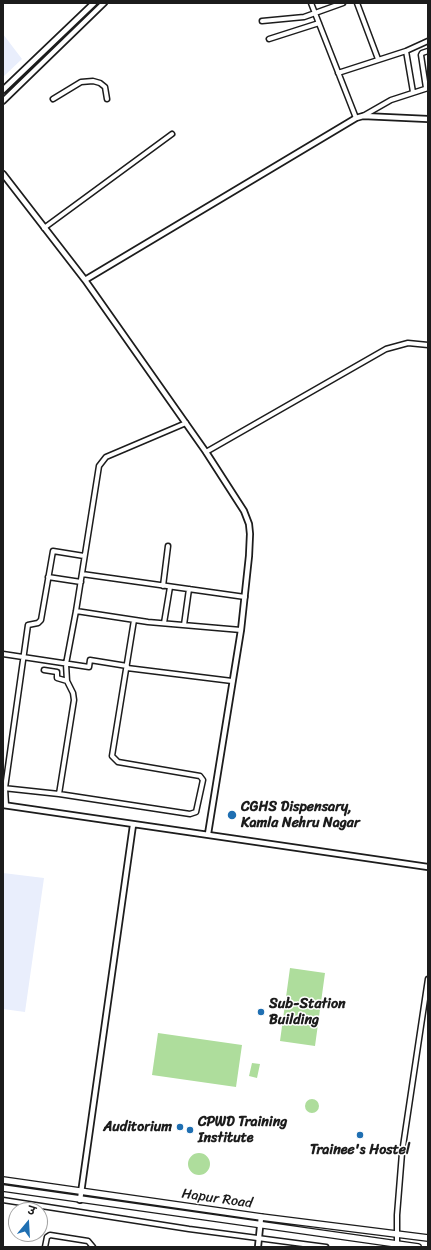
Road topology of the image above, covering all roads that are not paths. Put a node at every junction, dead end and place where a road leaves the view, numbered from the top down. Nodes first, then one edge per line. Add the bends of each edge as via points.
1 (94, 3) edge
2 (104, 3) edge
3 (310, 3) edge
4 (343, 3) edge
5 (357, 3) edge
6 (314, 13) junction
7 (262, 21) dead end
8 (319, 24) junction
9 (269, 39) dead end
10 (428, 41) edge
11 (406, 51) junction
12 (428, 51) edge
13 (378, 59) junction
14 (338, 73) junction
15 (427, 88) edge
16 (3, 90) edge
17 (413, 92) junction
18 (107, 98) dead end
19 (53, 99) dead end
20 (3, 101) edge
21 (363, 116) junction
22 (356, 118) junction
23 (428, 119) edge
24 (172, 134) dead end
25 (3, 174) edge
26 (44, 228) junction
27 (85, 280) junction
28 (428, 345) edge
29 (186, 424) junction
30 (206, 452) junction
31 (168, 546) dead end
32 (84, 556) junction
33 (82, 574) junction
34 (48, 577) junction
35 (80, 582) junction
36 (163, 586) junction
37 (170, 587) junction
38 (189, 589) junction
39 (245, 597) junction
40 (76, 611) junction
41 (134, 620) junction
42 (164, 623) junction
43 (184, 625) junction
44 (240, 630) junction
45 (3, 654) edge
46 (23, 657) junction
47 (66, 664) junction
48 (127, 667) junction
49 (44, 670) dead end
50 (67, 681) junction
51 (232, 681) junction
52 (4, 788) edge
53 (60, 794) junction
54 (4, 805) edge
55 (133, 825) junction
56 (208, 834) junction
57 (428, 867) edge
58 (428, 979) edge
59 (3, 1180) edge
60 (3, 1188) edge
61 (80, 1191) junction
62 (3, 1200) edge
63 (80, 1200) junction
64 (261, 1217) junction
65 (261, 1226) junction
66 (396, 1235) junction
67 (259, 1238) junction
68 (428, 1238) edge
69 (397, 1246) edge
70 (44, 1247) edge
71 (93, 1247) edge
72 (258, 1247) edge
73 (326, 1247) edge
74 (418, 1247) edge

1 - 16 street
2 - 20 street
3 - 6 street
4 - 6 street
5 - 13 street
6 - 7 street via 299,18
6 - 8 street
8 - 9 street
8 - 14 street
10 - 11 street
11 - 13 street
11 - 17 street
12 - 15 street via 421,56
13 - 14 street
14 - 22 street
15 - 17 street
17 - 21 street via 384,103
18 - 19 street via 105,87 93,81 81,82
21 - 22 street
21 - 23 street
22 - 27 street
24 - 26 street
25 - 26 street
26 - 27 street
27 - 29 street
28 - 30 street via 408,342 386,349
29 - 30 street
29 - 32 street via 106,457 100,462
30 - 39 street via 241,505 249,524
31 - 36 street
32 - 33 street
32 - 34 street via 53,551
33 - 35 street
33 - 36 street
34 - 35 street
34 - 46 street via 41,620 28,625
35 - 40 street
36 - 37 street
37 - 38 street
37 - 42 street
38 - 39 street
38 - 43 street
39 - 44 street
40 - 41 street
40 - 47 street
41 - 42 street
41 - 48 street
42 - 43 street
43 - 44 street
44 - 51 street
45 - 46 street
46 - 47 street
46 - 52 street
47 - 48 street via 89,666 90,660
47 - 50 street
48 - 51 street
48 - 53 street via 113,759 200,776 203,780 196,812 190,814
49 - 50 street via 57,672 57,678
50 - 53 street via 74,700
51 - 56 street
52 - 53 street
52 - 54 street
54 - 55 street
55 - 56 street
55 - 61 street
56 - 57 street
58 - 66 street via 402,1153
59 - 61 main road, Hapur Road
60 - 63 main road, Hapur Road
61 - 63 street
61 - 64 main road, Hapur Road
62 - 67 street
63 - 65 main road, Hapur Road
64 - 65 street
64 - 66 main road, Hapur Road
65 - 67 street
65 - 69 main road, Hapur Road
66 - 68 main road, Hapur Road
66 - 69 street
67 - 72 street
67 - 73 street
69 - 74 main road, Hapur Road
70 - 71 street via 50,1235 88,1241

